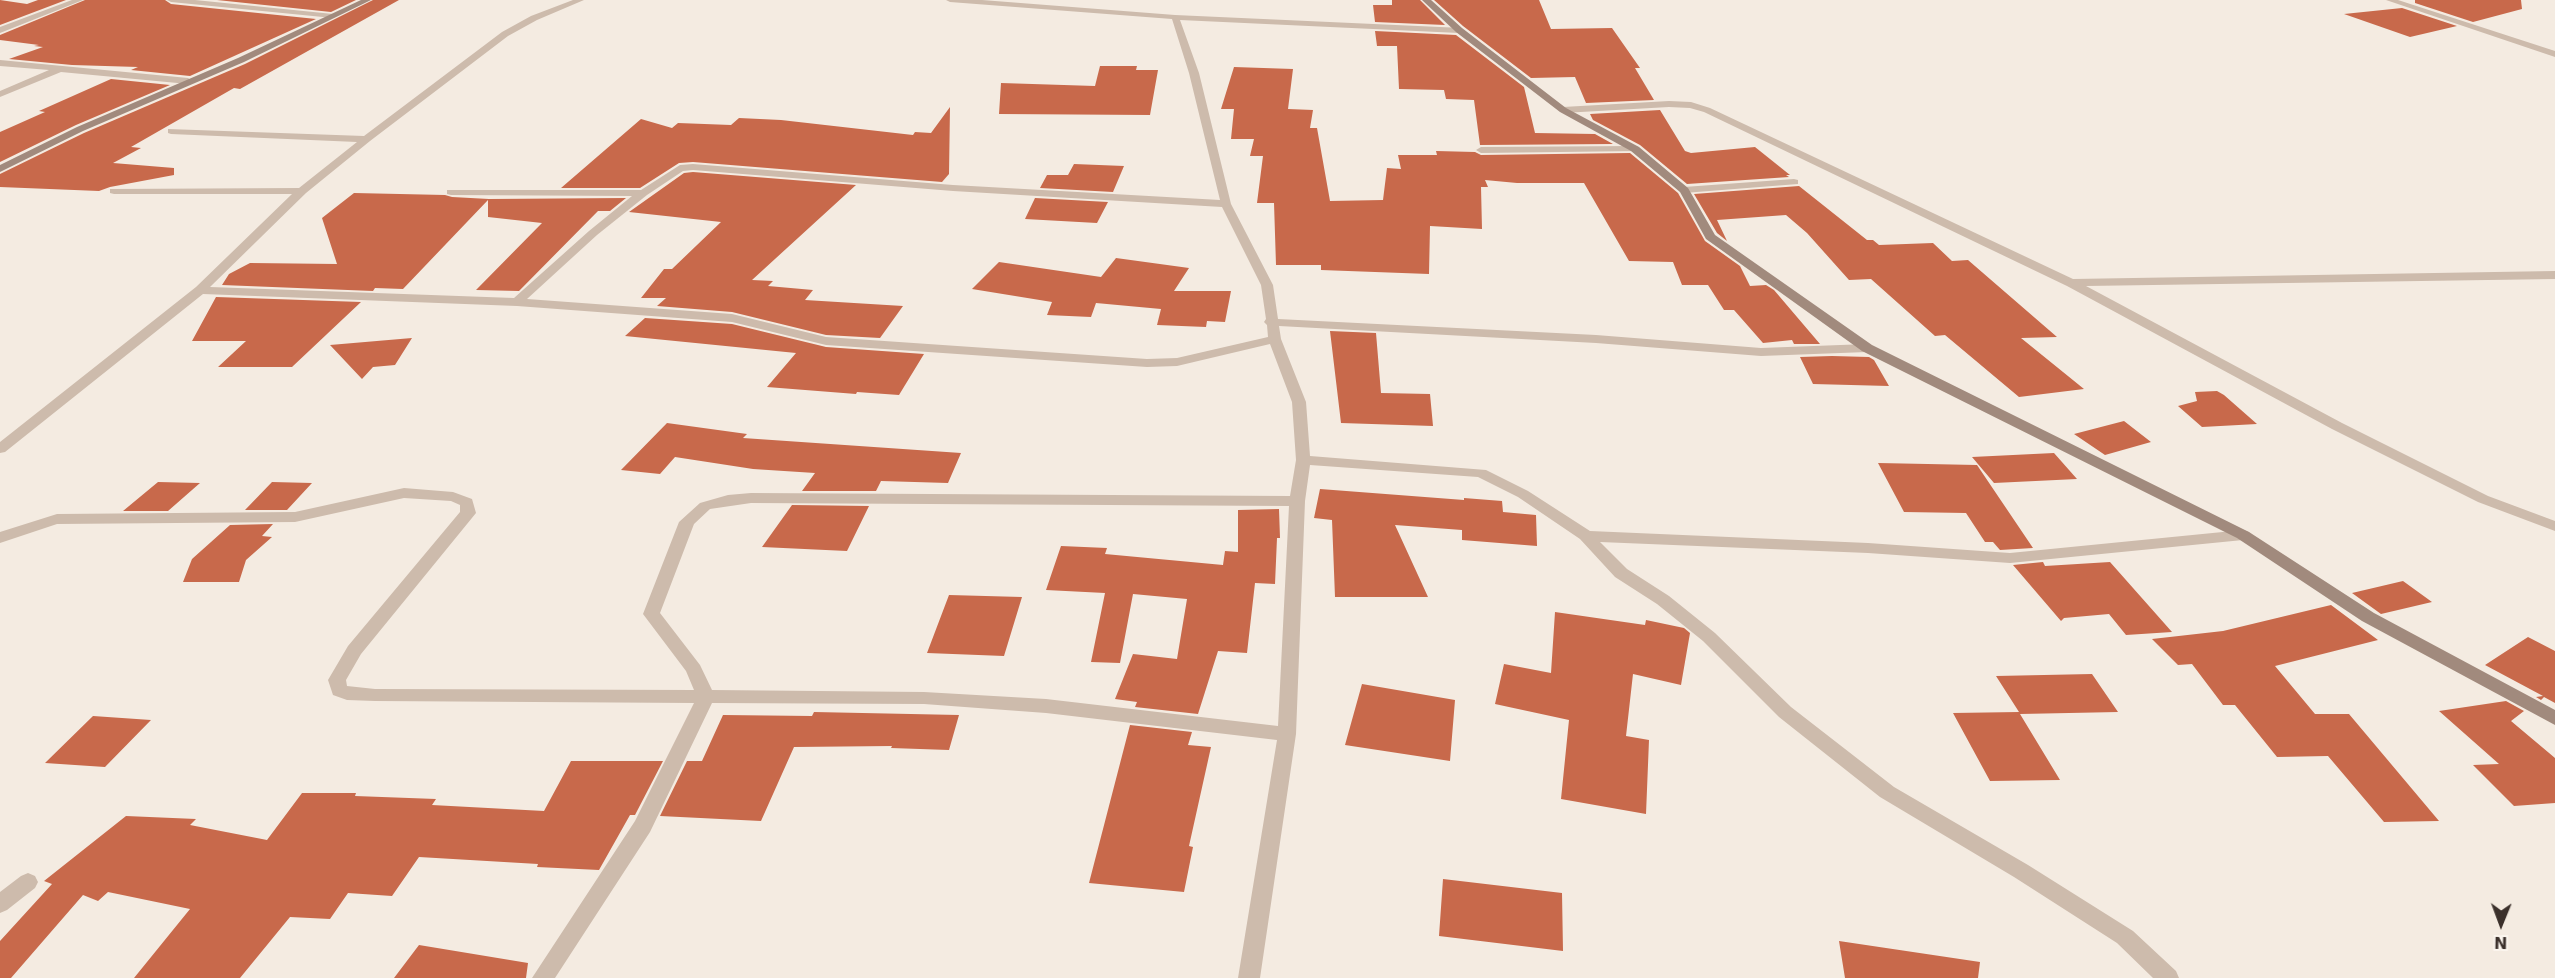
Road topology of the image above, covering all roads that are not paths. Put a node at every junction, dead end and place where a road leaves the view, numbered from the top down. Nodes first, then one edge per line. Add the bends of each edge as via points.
1 (79, 0) edge
2 (171, 0) edge
3 (367, 0) edge
4 (580, 0) edge
5 (950, 0) edge
6 (1426, 0) edge
7 (2390, 0) edge
8 (333, 16) junction
9 (1175, 17) junction
10 (0, 30) edge
11 (1459, 30) junction
12 (2555, 54) edge
13 (0, 63) edge
14 (62, 69) junction
15 (188, 81) junction
16 (0, 94) edge
17 (1563, 110) junction
18 (171, 131) dead end
19 (366, 139) junction
20 (1635, 149) junction
21 (1481, 150) dead end
22 (0, 170) edge
23 (1794, 182) dead end
24 (1684, 190) junction
25 (114, 191) dead end
26 (302, 191) junction
27 (451, 192) dead end
28 (643, 193) junction
29 (1226, 204) junction
30 (2555, 275) edge
31 (2071, 283) junction
32 (200, 290) junction
33 (518, 302) junction
34 (1270, 322) junction
35 (1275, 339) junction
36 (1867, 348) junction
37 (0, 449) edge
38 (1303, 460) junction
39 (1297, 501) junction
40 (2555, 526) edge
41 (2244, 535) junction
42 (1586, 536) junction
43 (0, 537) edge
44 (706, 697) junction
45 (2555, 718) edge
46 (1287, 734) junction
47 (28, 882) dead end
48 (0, 904) edge
49 (543, 978) edge
50 (1249, 978) edge
51 (2168, 978) edge

1 - 10 street
2 - 8 street
3 - 8 street
4 - 19 street via 505,34
5 - 9 street
6 - 11 street
7 - 12 street
8 - 15 street
9 - 11 street
9 - 29 street via 1194,73
11 - 17 street
13 - 14 street
14 - 15 street
14 - 16 street
15 - 22 street
17 - 20 street
17 - 31 street via 1669,104 1707,110
18 - 19 street
19 - 26 street
20 - 21 street
20 - 24 street
23 - 24 street
24 - 36 street via 1710,237
25 - 26 street
26 - 32 street
27 - 28 street
28 - 29 street via 670,173 693,167
28 - 33 street
29 - 34 street via 1267,285
30 - 31 street
31 - 40 street via 2337,426 2483,499
32 - 33 street
32 - 37 street
33 - 35 street via 732,318 826,341 1147,363 1177,362
34 - 35 street
34 - 36 street via 1761,352
35 - 38 street via 1299,402
36 - 41 street
38 - 39 street
38 - 42 street via 1481,473 1523,494
39 - 44 street via 751,498 705,506 687,522 651,614 694,669
39 - 46 street
41 - 42 street via 2010,558
41 - 45 street via 2368,617
42 - 51 street via 1621,573 1709,637 1785,712 1887,792 2125,937
43 - 44 street via 57,519 295,517 404,493 453,497 467,502 468,513 354,650 337,680 339,690 375,695
44 - 46 street via 924,698 1046,706
44 - 49 street via 643,826
46 - 50 street
47 - 48 street

